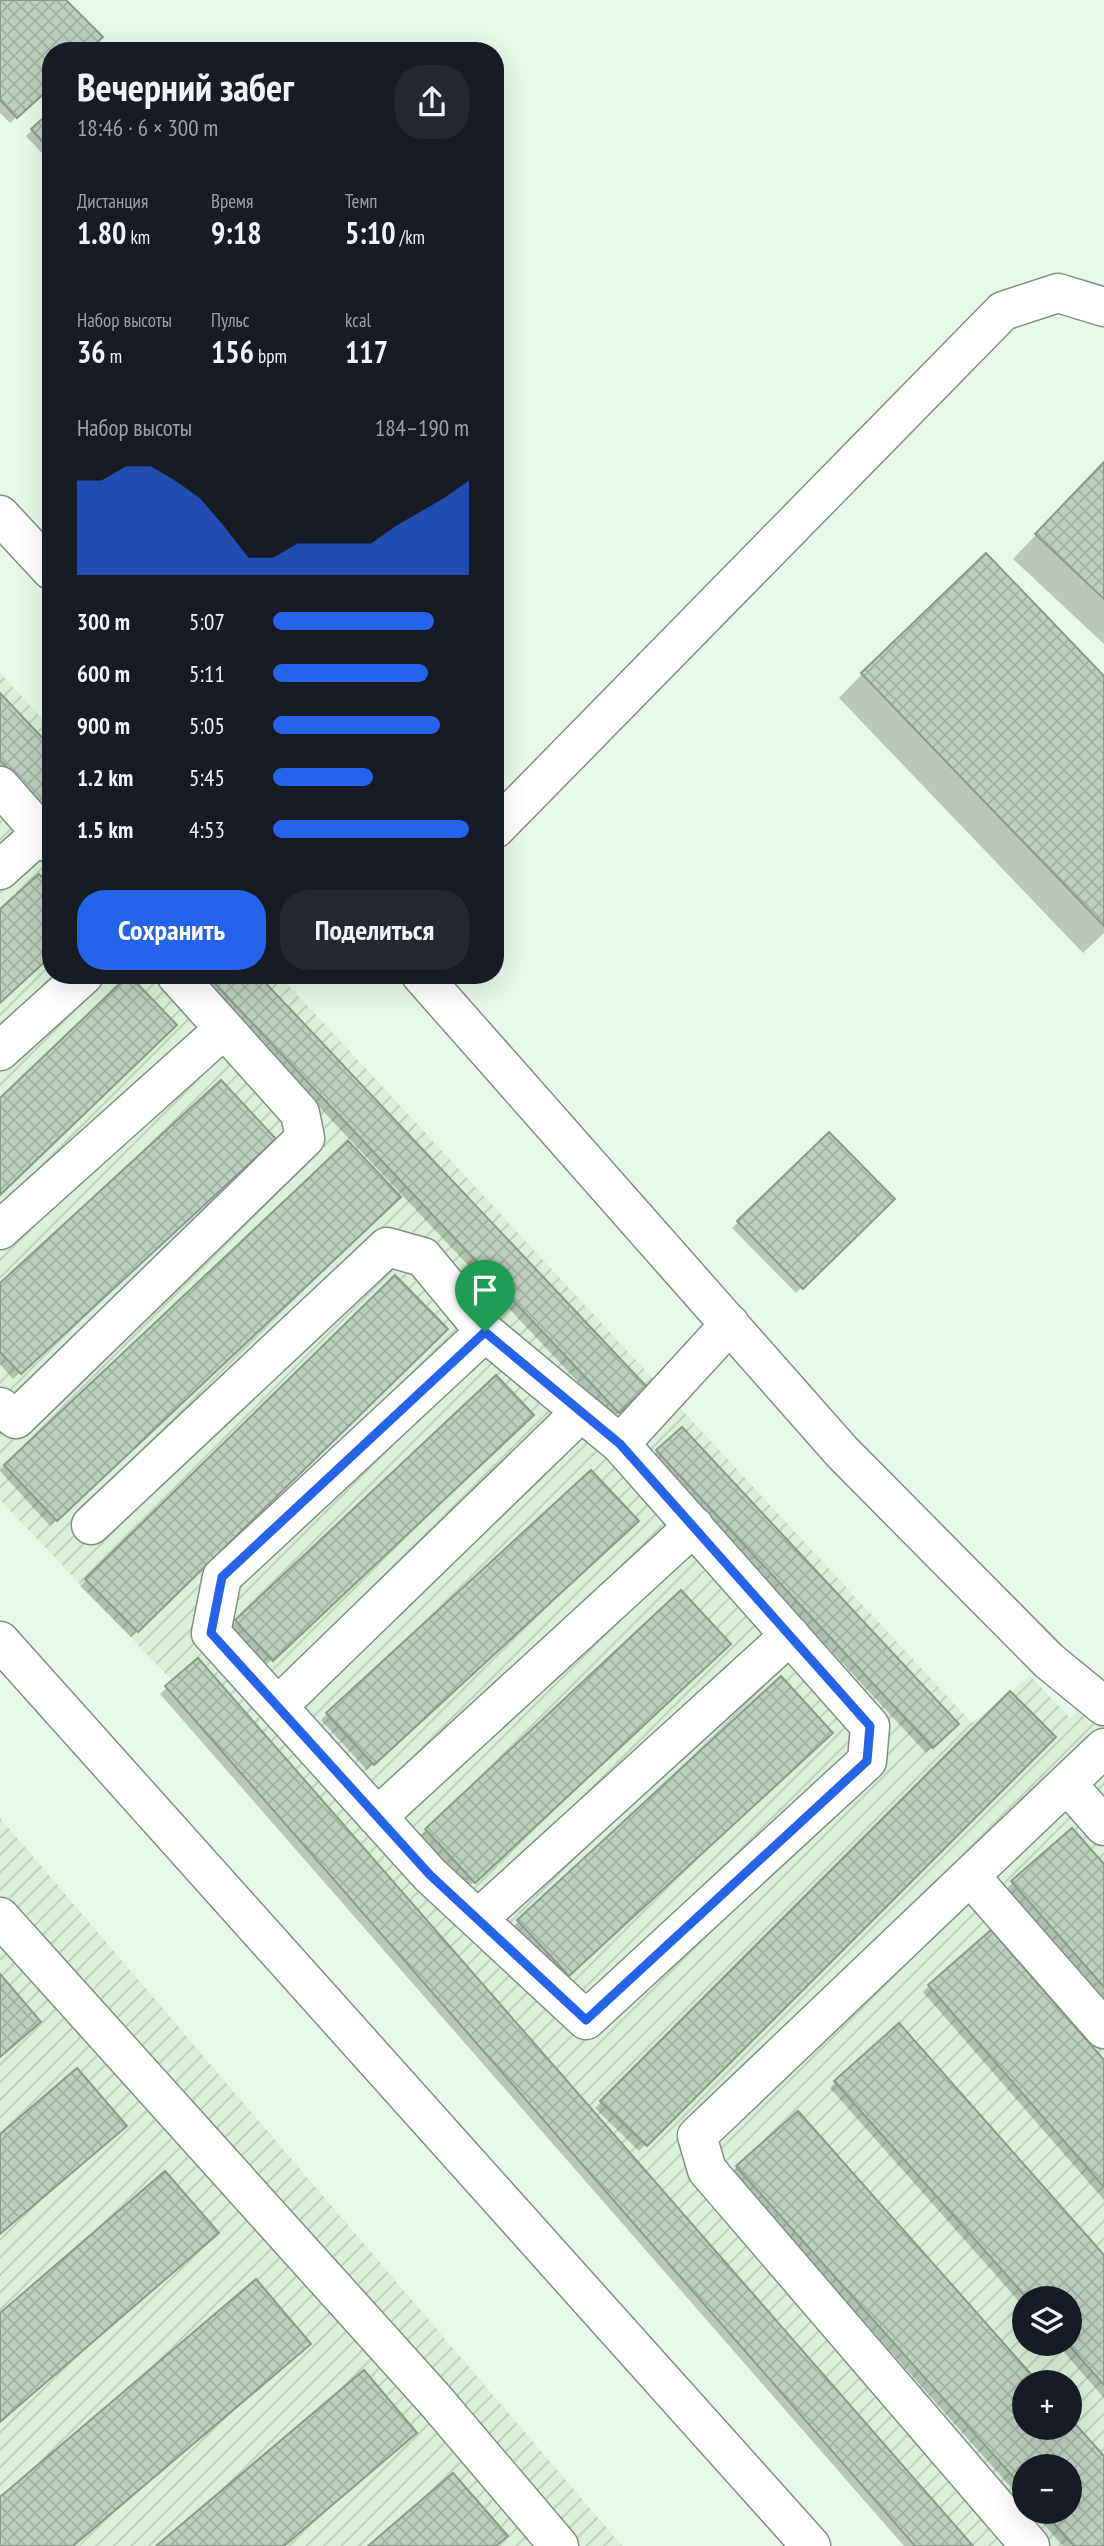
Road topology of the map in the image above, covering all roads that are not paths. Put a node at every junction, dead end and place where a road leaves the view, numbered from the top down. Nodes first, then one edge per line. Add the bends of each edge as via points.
1 (1104, 307) edge
2 (0, 515) edge
3 (42, 560) edge
4 (0, 786) edge
5 (504, 820) edge
6 (42, 834) edge
7 (42, 842) edge
8 (0, 870) edge
9 (74, 984) edge
10 (184, 984) edge
11 (429, 984) edge
12 (224, 1029) junction
13 (0, 1051) edge
14 (0, 1230) edge
15 (730, 1324) junction
16 (485, 1332) junction
17 (0, 1407) edge
18 (581, 1412) junction
19 (620, 1444) junction
20 (91, 1525) dead end
21 (694, 1526) junction
22 (790, 1635) junction
23 (0, 1641) edge
24 (278, 1706) junction
25 (1104, 1706) edge
26 (1104, 1748) edge
27 (1067, 1784) junction
28 (377, 1817) junction
29 (1104, 1826) edge
30 (970, 1876) junction
31 (0, 1917) edge
32 (478, 1919) junction
33 (1104, 2029) edge
34 (559, 2546) edge
35 (811, 2546) edge
36 (1030, 2546) edge

1 - 5 street via 1058,293 1003,310
2 - 3 street
4 - 6 street
7 - 8 street
9 - 13 street
10 - 12 street
11 - 15 street
12 - 14 street
12 - 17 street via 300,1113 305,1138 16,1419
15 - 19 street
15 - 25 street via 852,1461 1049,1661
16 - 18 street
16 - 20 street via 423,1256 387,1247
16 - 24 street via 222,1577 211,1633
18 - 19 street
18 - 24 street
19 - 21 street
21 - 22 street
21 - 28 street
22 - 32 street
22 - 32 street via 870,1726 867,1761 586,2020
23 - 35 street
24 - 28 street
26 - 27 street
27 - 29 street
27 - 30 street
28 - 32 street
30 - 33 street
30 - 36 street via 697,2136 707,2170
31 - 34 street via 435,2400

